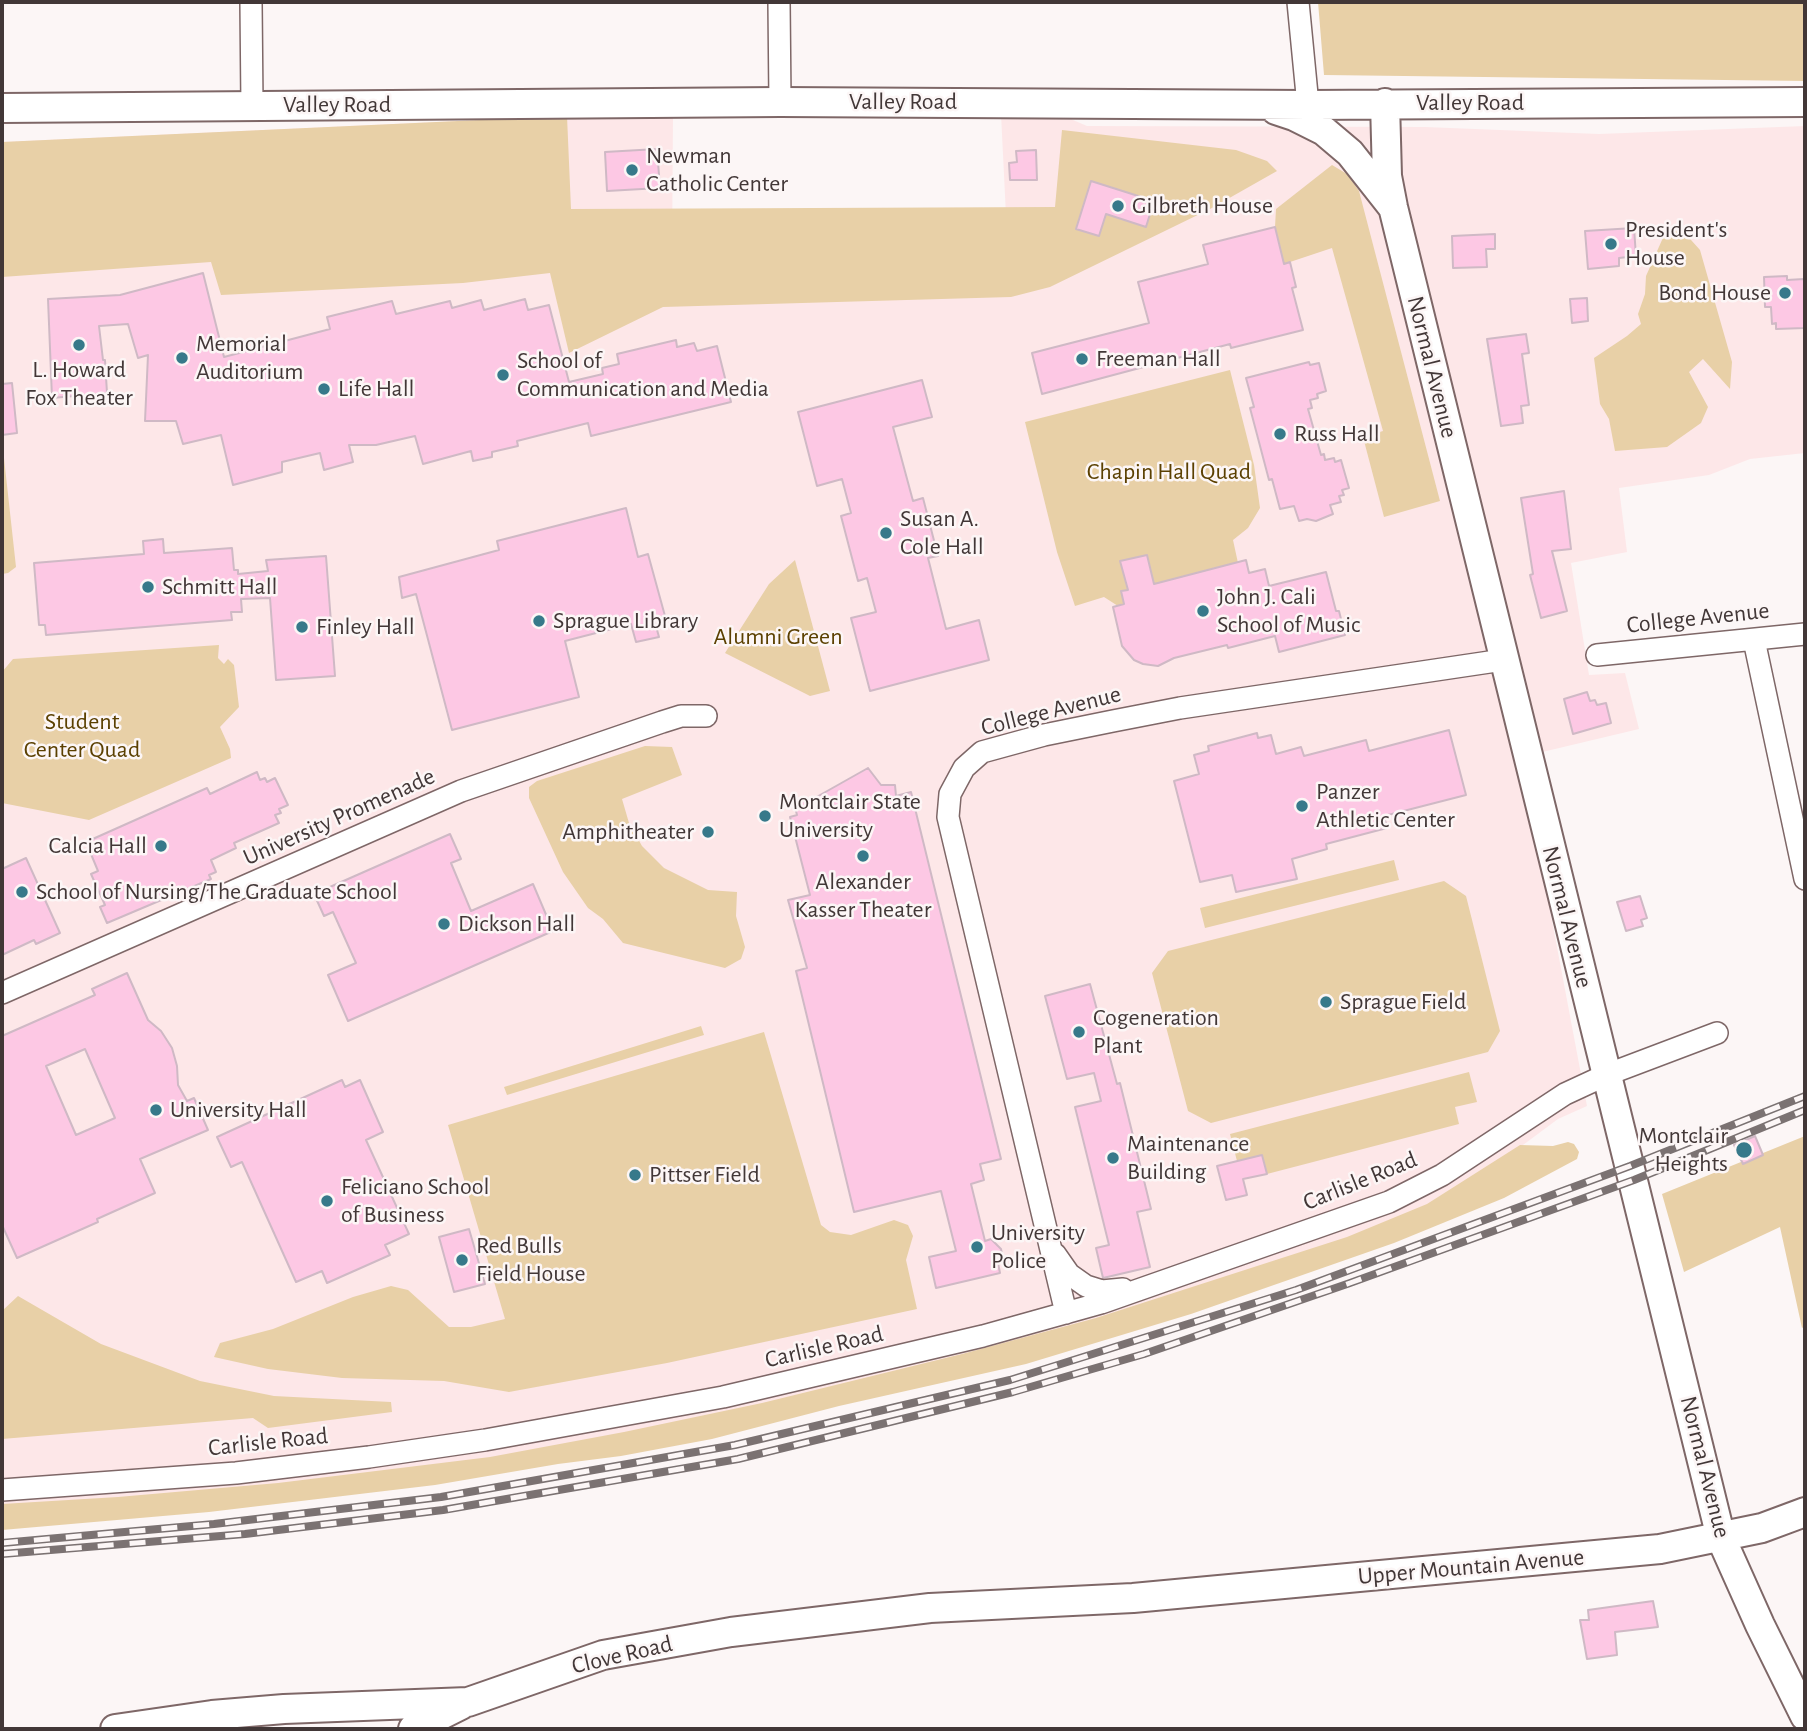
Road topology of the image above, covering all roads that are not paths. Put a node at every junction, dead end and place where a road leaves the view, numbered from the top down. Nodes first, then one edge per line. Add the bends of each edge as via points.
1 (251, 2) edge
2 (779, 2) edge
3 (1298, 2) edge
4 (780, 102) junction
5 (1805, 102) edge
6 (1385, 103) junction
7 (1257, 104) junction
8 (1308, 105) junction
9 (252, 106) junction
10 (2, 108) edge
11 (1324, 131) junction
12 (1393, 207) junction
13 (1805, 634) edge
14 (1754, 640) junction
15 (1597, 655) dead end
16 (1503, 660) junction
17 (706, 716) dead end
18 (1805, 879) edge
19 (2, 993) edge
20 (1717, 1033) dead end
21 (1606, 1075) junction
22 (1051, 1248) junction
23 (1153, 1285) junction
24 (1066, 1313) junction
25 (2, 1490) edge
26 (1805, 1512) edge
27 (1721, 1538) junction
28 (1133, 1598) joint
29 (468, 1702) junction
30 (1805, 1716) edge
31 (115, 1729) edge
32 (413, 1729) edge

1 - 9 street
2 - 4 street
3 - 8 street
4 - 7 street, Valley Road
4 - 9 street, Valley Road
5 - 6 street, Valley Road
6 - 8 street, Valley Road
6 - 12 street, Normal Avenue via 1387,176
7 - 8 street, Valley Road
7 - 11 street
8 - 11 street
9 - 10 street, Valley Road
11 - 12 street via 1350,153
12 - 16 street, Normal Avenue
13 - 14 street, College Avenue
14 - 15 street, College Avenue
14 - 18 street
16 - 21 street, Normal Avenue
16 - 22 street, College Avenue via 1180,708 1044,735 982,752 968,763 950,794 948,817
17 - 19 street, University Promenade via 681,716 461,791
20 - 21 street, Carlisle Road
21 - 23 street, Carlisle Road via 1538,1110 1415,1190
21 - 27 street, Normal Avenue
22 - 23 street via 1069,1274 1092,1289
22 - 24 street, College Avenue
23 - 24 street, Carlisle Road
24 - 25 street, Carlisle Road via 736,1394 485,1440 236,1473
26 - 27 street, Upper Mountain Avenue
27 - 28 street, Upper Mountain Avenue via 1660,1549
27 - 30 street, Normal Avenue
28 - 29 street, Clove Road via 930,1608 731,1632 603,1655
29 - 31 street, Clove Road via 284,1709
29 - 32 street

